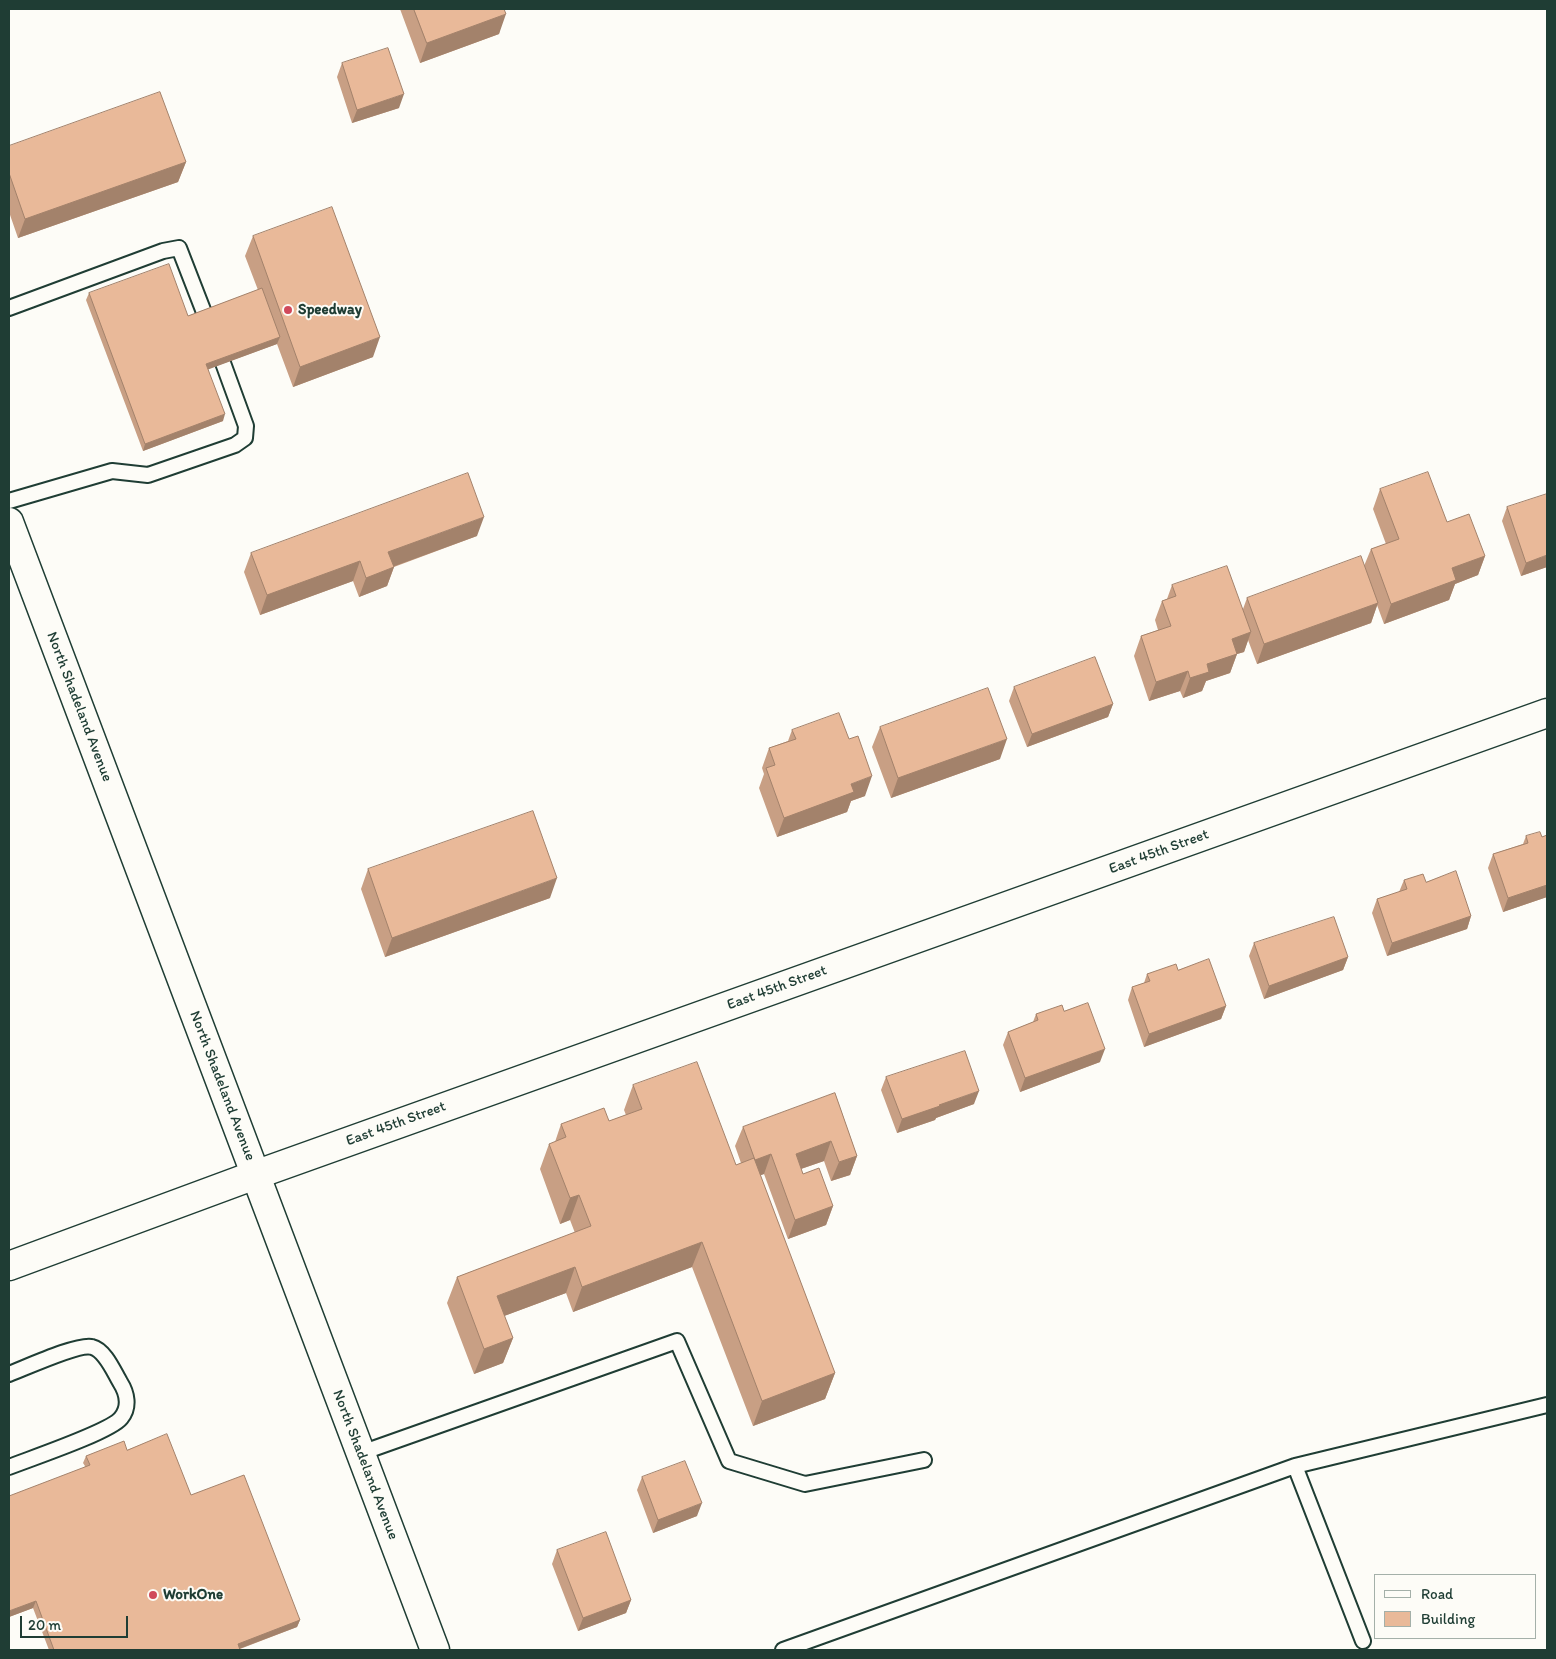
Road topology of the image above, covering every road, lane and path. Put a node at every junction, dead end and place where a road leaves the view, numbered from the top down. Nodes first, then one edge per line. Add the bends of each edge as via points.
1 (9, 308) edge
2 (205, 315) edge
3 (223, 363) edge
4 (9, 501) edge
5 (9, 522) edge
6 (1547, 713) edge
7 (255, 1175) junction
8 (9, 1266) edge
9 (9, 1374) edge
10 (1547, 1405) edge
11 (360, 1453) junction
12 (924, 1460) dead end
13 (9, 1466) edge
14 (1295, 1466) junction
15 (1363, 1641) dead end
16 (435, 1650) edge
17 (783, 1650) edge

1 - 2 lane via 163,250 179,248
3 - 4 lane via 246,426 245,438 235,445 148,475 112,471
5 - 7 street, North Shadeland Avenue
6 - 7 street, East 45th Street
7 - 8 street, East 45th Street
7 - 11 street, North Shadeland Avenue
9 - 13 lane via 80,1347 93,1347 102,1354 126,1392 126,1408 120,1419 95,1434
10 - 14 lane
11 - 12 lane via 677,1341 729,1461 805,1484
11 - 16 street, North Shadeland Avenue
14 - 15 lane
14 - 17 lane

